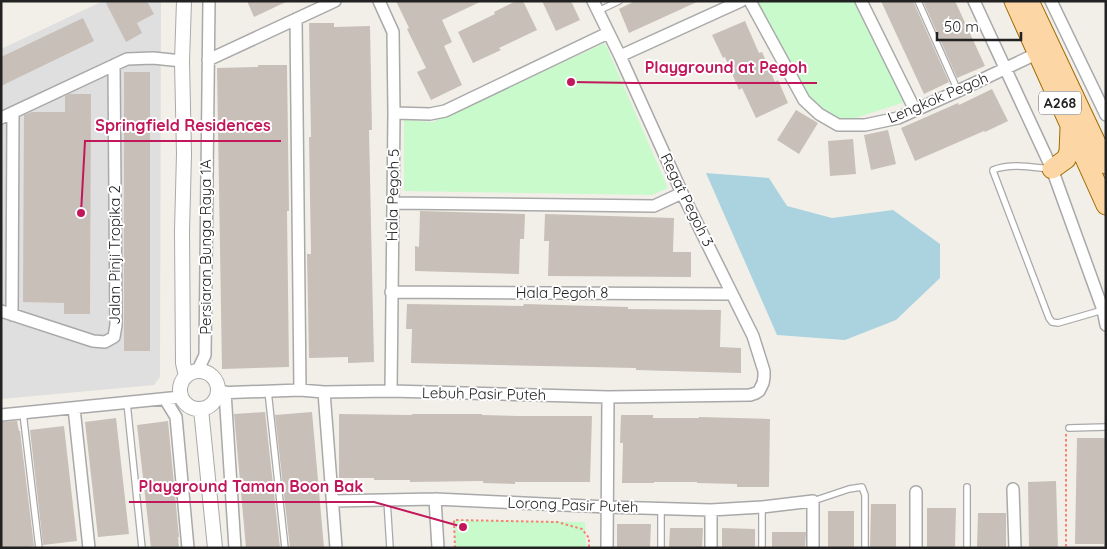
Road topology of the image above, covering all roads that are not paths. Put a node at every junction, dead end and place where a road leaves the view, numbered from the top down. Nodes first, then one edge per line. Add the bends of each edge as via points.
1 (184, 1) edge
2 (209, 1) edge
3 (335, 1) edge
4 (379, 1) edge
5 (619, 1) edge
6 (742, 1) edge
7 (750, 1) edge
8 (861, 1) edge
9 (918, 1) edge
10 (974, 1) edge
11 (1014, 1) edge
12 (1029, 1) edge
13 (1051, 1) edge
14 (596, 6) edge
15 (296, 19) junction
16 (608, 33) junction
17 (1038, 53) junction
18 (620, 56) junction
19 (208, 60) junction
20 (182, 61) junction
21 (114, 64) junction
22 (1006, 68) junction
23 (958, 91) junction
24 (915, 110) junction
25 (14, 112) junction
26 (394, 112) junction
27 (1106, 115) edge
28 (1, 118) edge
29 (1070, 124) junction
30 (1106, 164) edge
31 (1052, 169) junction
32 (682, 193) junction
33 (393, 203) junction
34 (1106, 205) edge
35 (391, 292) junction
36 (732, 294) junction
37 (1104, 309) edge
38 (6, 313) edge
39 (1106, 325) edge
40 (192, 374) junction
41 (300, 390) junction
42 (268, 391) junction
43 (391, 391) junction
44 (221, 392) junction
45 (324, 392) junction
46 (750, 395) joint
47 (181, 397) junction
48 (608, 397) junction
49 (165, 399) junction
50 (127, 403) junction
51 (74, 408) junction
52 (201, 409) junction
53 (23, 413) junction
54 (1, 415) edge
55 (1106, 427) edge
56 (1069, 428) road end
57 (967, 487) dead end
58 (1013, 489) dead end
59 (916, 492) dead end
60 (387, 499) junction
61 (435, 499) junction
62 (332, 501) junction
63 (813, 501) junction
64 (608, 507) junction
65 (762, 507) junction
66 (661, 508) junction
67 (712, 510) junction
68 (39, 548) edge
69 (89, 548) edge
70 (142, 548) edge
71 (188, 548) edge
72 (215, 548) edge
73 (235, 548) edge
74 (285, 548) edge
75 (336, 548) edge
76 (390, 548) edge
77 (438, 548) edge
78 (608, 548) edge
79 (661, 548) edge
80 (711, 548) edge
81 (762, 548) edge
82 (813, 548) edge
83 (865, 548) edge
84 (916, 548) edge
85 (967, 548) edge
86 (1015, 548) edge

1 - 20 street
2 - 19 street, Persiaran Bunga Raya 1A
3 - 15 street
4 - 26 street, Hala Pegoh 5 via 393,32
5 - 14 lane
6 - 18 street
7 - 24 street, Lengkok Pegoh via 804,100 819,114 838,125 865,125 898,118
8 - 24 street
9 - 23 lane
10 - 22 street
11 - 17 main road, A268
12 - 30 main road, A268
13 - 27 street
14 - 16 street, Regat Pegoh 3
15 - 19 street
15 - 41 street
16 - 18 street, Regat Pegoh 3
16 - 26 street via 445,110 430,114
17 - 22 street, Lengkok Pegoh
17 - 29 main road, A268
18 - 32 street, Regat Pegoh 3
19 - 40 street, Persiaran Bunga Raya 1A via 205,356
20 - 21 street via 152,58
20 - 40 street via 183,363
21 - 25 street
21 - 38 street, Jalan Pinji Tropika 2 via 114,337 104,342 93,341
22 - 23 street, Lengkok Pegoh
22 - 31 street
23 - 24 street, Lengkok Pegoh
25 - 28 street
25 - 38 street
26 - 33 street, Hala Pegoh 5
29 - 31 main road via 1069,152 1066,159
29 - 34 main road, A268
31 - 37 street
31 - 37 lane via 1012,166 993,172 1052,322
32 - 33 street via 654,206
32 - 36 street, Regat Pegoh 3
33 - 35 street, Hala Pegoh 5
35 - 36 street, Hala Pegoh 8
35 - 43 street, Hala Pegoh 5
36 - 46 street, Regat Pegoh 3 via 753,336 764,371 762,387
37 - 39 street
40 - 44 street via 206,373
40 - 47 street via 182,382
41 - 42 street, Lebuh Pasir Puteh
41 - 45 street, Lebuh Pasir Puteh
42 - 44 street, Lebuh Pasir Puteh
42 - 74 lane
43 - 45 street, Lebuh Pasir Puteh
43 - 48 street, Lebuh Pasir Puteh
44 - 52 street via 209,406
44 - 73 street
45 - 62 street
46 - 48 street, Lebuh Pasir Puteh
47 - 49 street
47 - 52 street via 189,406
48 - 64 street
49 - 50 street
49 - 71 street via 176,417
50 - 51 street
50 - 70 lane
51 - 53 street
51 - 69 street
52 - 72 street
53 - 54 street
53 - 68 lane
55 - 56 lane
57 - 85 lane
58 - 86 street
59 - 84 street
60 - 61 street, Lorong Pasir Puteh
60 - 62 street, Lorong Pasir Puteh
60 - 76 lane
61 - 64 street, Lorong Pasir Puteh
61 - 77 street
62 - 75 street
63 - 65 street, Lorong Pasir Puteh
63 - 82 street
63 - 83 lane via 862,487 865,495
64 - 66 street, Lorong Pasir Puteh
64 - 78 street
65 - 67 street, Lorong Pasir Puteh
65 - 81 lane
66 - 67 street, Lorong Pasir Puteh
66 - 79 lane
67 - 80 street

